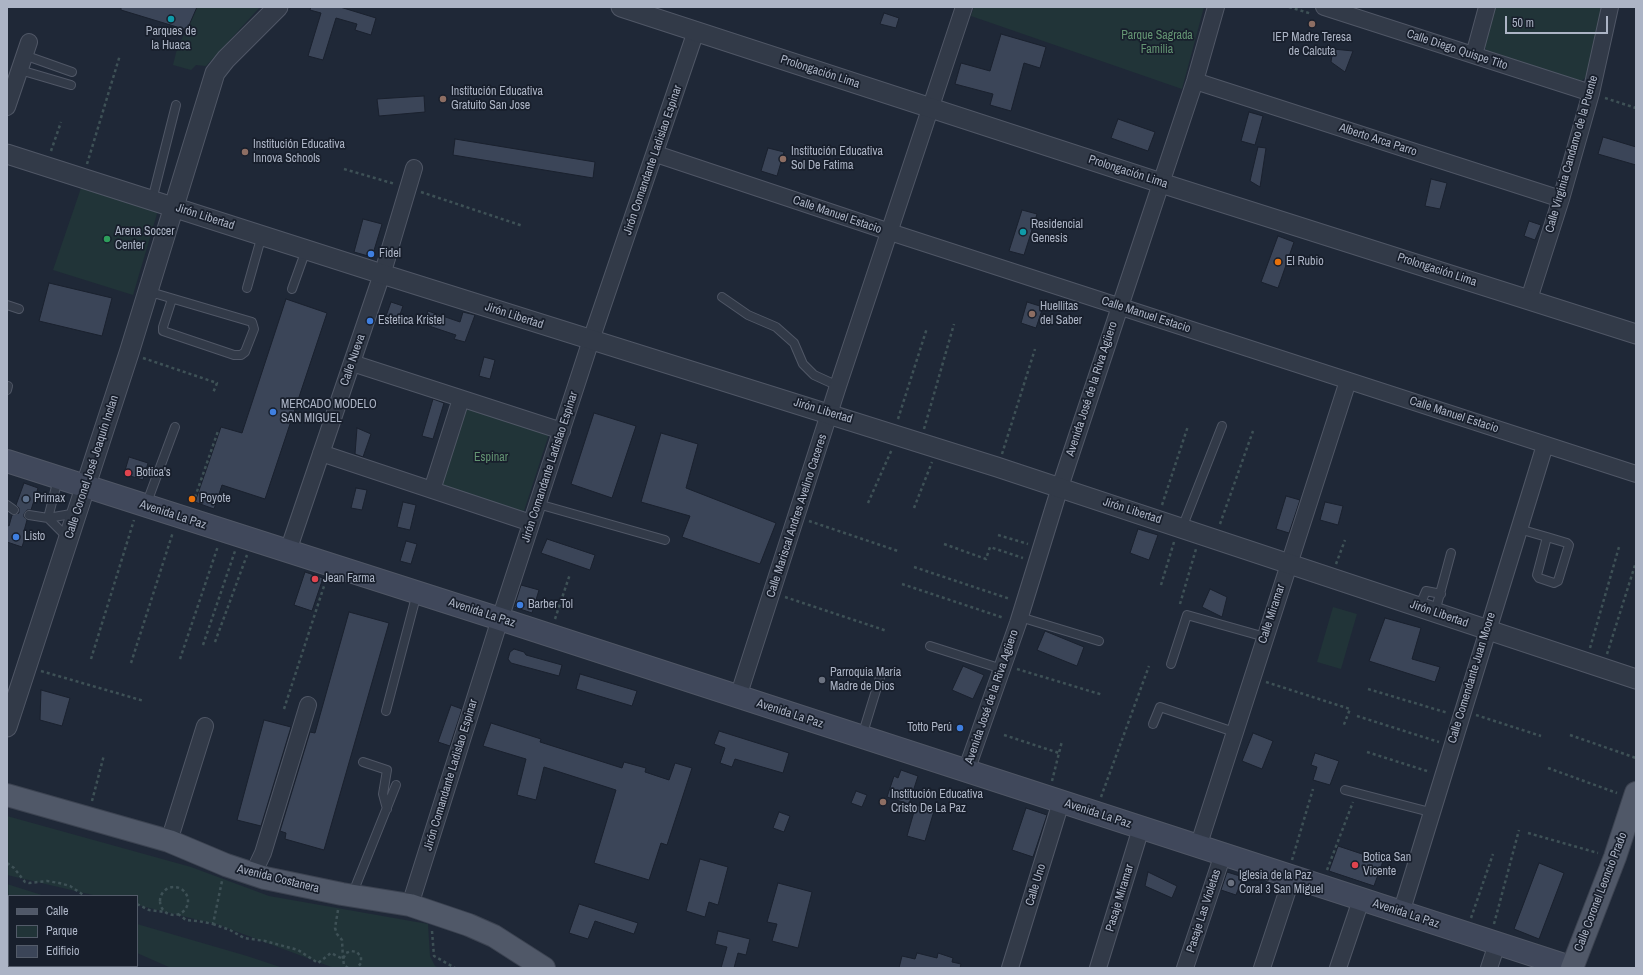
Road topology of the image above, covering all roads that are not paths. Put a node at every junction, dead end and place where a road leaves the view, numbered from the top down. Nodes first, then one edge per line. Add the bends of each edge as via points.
1 (278, 7) edge
2 (621, 7) edge
3 (964, 7) edge
4 (1216, 7) edge
5 (1324, 7) edge
6 (1487, 7) edge
7 (1610, 7) edge
8 (1356, 12) edge
9 (696, 31) junction
10 (1474, 55) junction
11 (24, 56) junction
12 (72, 72) dead end
13 (1194, 81) junction
14 (71, 86) dead end
15 (1591, 93) junction
16 (176, 105) dead end
17 (7, 108) edge
18 (932, 108) junction
19 (7, 154) edge
20 (656, 154) junction
21 (414, 168) dead end
22 (1161, 183) junction
23 (1561, 199) junction
24 (152, 200) junction
25 (174, 207) junction
26 (890, 232) junction
27 (262, 235) junction
28 (306, 250) junction
29 (382, 274) junction
30 (247, 288) dead end
31 (292, 289) dead end
32 (148, 292) junction
33 (722, 297) dead end
34 (172, 299) junction
35 (1528, 299) junction
36 (7, 305) edge
37 (1120, 306) junction
38 (19, 309) dead end
39 (1636, 334) edge
40 (591, 340) junction
41 (352, 363) junction
42 (1348, 381) junction
43 (838, 386) junction
44 (461, 399) junction
45 (830, 413) junction
46 (1222, 426) dead end
47 (174, 427) dead end
48 (562, 430) junction
49 (1545, 445) junction
50 (322, 453) junction
51 (7, 464) edge
52 (1636, 474) edge
53 (59, 478) junction
54 (86, 487) junction
55 (1060, 487) junction
56 (432, 490) junction
57 (7, 504) edge
58 (538, 504) junction
59 (142, 505) junction
60 (14, 510) dead end
61 (78, 513) junction
62 (29, 515) dead end
63 (48, 518) junction
64 (531, 523) junction
65 (1180, 527) junction
66 (1519, 529) junction
67 (1547, 537) junction
68 (69, 539) junction
69 (665, 540) dead end
70 (288, 551) junction
71 (1451, 553) dead end
72 (1288, 563) junction
73 (417, 592) junction
74 (1441, 594) junction
75 (1427, 610) junction
76 (1021, 615) junction
77 (500, 619) junction
78 (1487, 631) junction
79 (1265, 637) junction
80 (1098, 640) dead end
81 (930, 646) dead end
82 (1171, 664) dead end
83 (1003, 667) junction
84 (882, 672) dead end
85 (1636, 679) edge
86 (738, 697) junction
87 (10, 704) edge
88 (308, 705) dead end
89 (386, 711) dead end
90 (1153, 724) dead end
91 (7, 726) edge
92 (205, 726) dead end
93 (1234, 732) junction
94 (862, 737) junction
95 (363, 762) dead end
96 (966, 771) junction
97 (396, 785) dead end
98 (1345, 790) dead end
99 (7, 795) edge
100 (1635, 796) edge
101 (1054, 800) junction
102 (386, 808) junction
103 (1430, 812) junction
104 (1141, 828) junction
105 (169, 841) junction
106 (1198, 846) junction
107 (1223, 854) junction
108 (253, 874) junction
109 (1289, 876) junction
110 (347, 894) junction
111 (1361, 900) junction
112 (410, 905) junction
113 (1400, 912) junction
114 (1493, 943) junction
115 (544, 968) edge
116 (1010, 968) edge
117 (1098, 968) edge
118 (1185, 968) edge
119 (1262, 968) edge
120 (1338, 968) edge
121 (1489, 968) edge
122 (1573, 968) edge

1 - 25 street, Calle Coronel José Joaquín Inclan via 215,73
2 - 9 street, Prolongación Lima
3 - 18 street, Calle Mariscal Andres Avelino Caceres
4 - 13 street, Avenida José de la Riva Agüero
5 - 8 street, Calle Diego Quispe Tito
6 - 10 street
7 - 15 street, Calle Virginia Candamo de la Puente
8 - 10 street, Calle Diego Quispe Tito
9 - 18 street, Prolongación Lima
9 - 20 street, Jirón Comandante Ladislao Espinar
10 - 15 street, Calle Diego Quispe Tito
11 - 12 lane
11 - 14 lane
11 - 17 street
13 - 22 street, Avenida José de la Riva Agüero
13 - 23 street, Alberto Arca Parro
15 - 23 street, Calle Virginia Candamo de la Puente
16 - 24 lane
18 - 22 street, Prolongación Lima
18 - 26 street, Calle Mariscal Andres Avelino Caceres
19 - 24 street, Jirón Libertad
20 - 26 street, Calle Manuel Estacio
20 - 40 street, Jirón Comandante Ladislao Espinar
21 - 29 street, Calle Nueva
22 - 35 street, Prolongación Lima
22 - 37 street, Avenida José de la Riva Agüero
23 - 35 street, Calle Virginia Candamo de la Puente
24 - 25 street, Jirón Libertad
25 - 27 street, Jirón Libertad
25 - 32 street, Calle Coronel José Joaquín Inclan
26 - 37 street, Calle Manuel Estacio
26 - 43 street, Calle Mariscal Andres Avelino Caceres
27 - 28 street, Jirón Libertad
27 - 30 lane
28 - 29 street, Jirón Libertad
28 - 31 lane
29 - 40 street, Jirón Libertad
29 - 41 street, Calle Nueva
32 - 34 lane
32 - 54 street, Calle Coronel José Joaquín Inclan
33 - 43 lane via 748,315 776,327 794,343 803,364 814,375
34 - 34 lane via 252,322 254,329 245,352 234,355 163,331
35 - 39 street, Prolongación Lima
36 - 38 lane
37 - 42 street, Calle Manuel Estacio
37 - 55 street, Avenida José de la Riva Agüero
40 - 45 street, Jirón Libertad
40 - 48 street, Jirón Comandante Ladislao Espinar
41 - 44 street
41 - 50 street, Calle Nueva
42 - 49 street, Calle Manuel Estacio
42 - 72 street, Calle Miramar
43 - 45 street, Calle Mariscal Andres Avelino Caceres
44 - 48 street
44 - 56 street
45 - 55 street, Jirón Libertad
45 - 86 street, Calle Mariscal Andres Avelino Caceres
46 - 65 lane
47 - 59 lane
48 - 58 street, Jirón Comandante Ladislao Espinar
49 - 52 street, Calle Manuel Estacio
49 - 66 street, Calle Comendante Juan Moore
50 - 56 street
50 - 70 street, Calle Nueva
51 - 53 main road, Avenida La Paz
53 - 54 main road, Avenida La Paz
53 - 63 lane
54 - 59 main road, Avenida La Paz
54 - 61 street, Calle Coronel José Joaquín Inclan
55 - 65 street, Jirón Libertad
55 - 76 street, Avenida José de la Riva Agüero
56 - 64 street
57 - 60 lane
58 - 64 street, Jirón Comandante Ladislao Espinar
58 - 69 lane
59 - 70 main road, Avenida La Paz
61 - 63 lane
61 - 68 street, Calle Coronel José Joaquín Inclan
62 - 63 lane
63 - 68 lane
64 - 77 street, Jirón Comandante Ladislao Espinar
65 - 72 street, Jirón Libertad
66 - 67 lane
66 - 78 street, Calle Comendante Juan Moore
67 - 67 lane via 1537,575 1554,583 1558,581 1569,545
68 - 87 street, Calle Coronel José Joaquín Inclan via 26,667
70 - 73 main road, Avenida La Paz
71 - 74 lane
72 - 75 street, Jirón Libertad
72 - 79 street, Calle Miramar
73 - 77 main road, Avenida La Paz
73 - 89 lane
74 - 75 lane
74 - 75 lane via 1426,591
75 - 78 street, Jirón Libertad
76 - 80 lane
76 - 83 street, Avenida José de la Riva Agüero
77 - 86 main road, Avenida La Paz
77 - 112 street, Jirón Comandante Ladislao Espinar
78 - 85 street, Jirón Libertad
78 - 103 street, Calle Comendante Juan Moore
79 - 82 lane via 1187,615
79 - 93 street, Calle Miramar
81 - 83 lane
83 - 96 street, Avenida José de la Riva Agüero
84 - 94 lane
86 - 94 main road, Avenida La Paz
87 - 91 street, Calle Coronel José Joaquín Inclan
88 - 108 street via 263,853
90 - 93 lane via 1160,707
92 - 105 street
93 - 106 street, Calle Miramar
94 - 96 main road, Avenida La Paz
95 - 102 lane via 387,770 382,794
96 - 101 main road, Avenida La Paz
97 - 102 lane
98 - 103 lane
99 - 105 main road, Avenida Costanera
100 - 122 main road, Calle Coronel Leoncio Prado via 1616,857
101 - 104 main road, Avenida La Paz
101 - 116 street, Calle Uno
102 - 110 lane
103 - 113 street, Calle Comendante Juan Moore
104 - 106 main road, Avenida La Paz
104 - 117 street, Pasaje Miramar
105 - 108 main road, Avenida Costanera
106 - 107 main road, Avenida La Paz
107 - 109 main road, Avenida La Paz
107 - 118 street, Pasaje Las Violetas
108 - 110 main road, Avenida Costanera
109 - 111 main road, Avenida La Paz
109 - 119 street
110 - 112 main road, Avenida Costanera
111 - 113 main road, Avenida La Paz
111 - 120 street
112 - 115 main road, Avenida Costanera via 494,936
113 - 114 main road, Avenida La Paz
114 - 121 street
114 - 122 main road, Avenida La Paz

